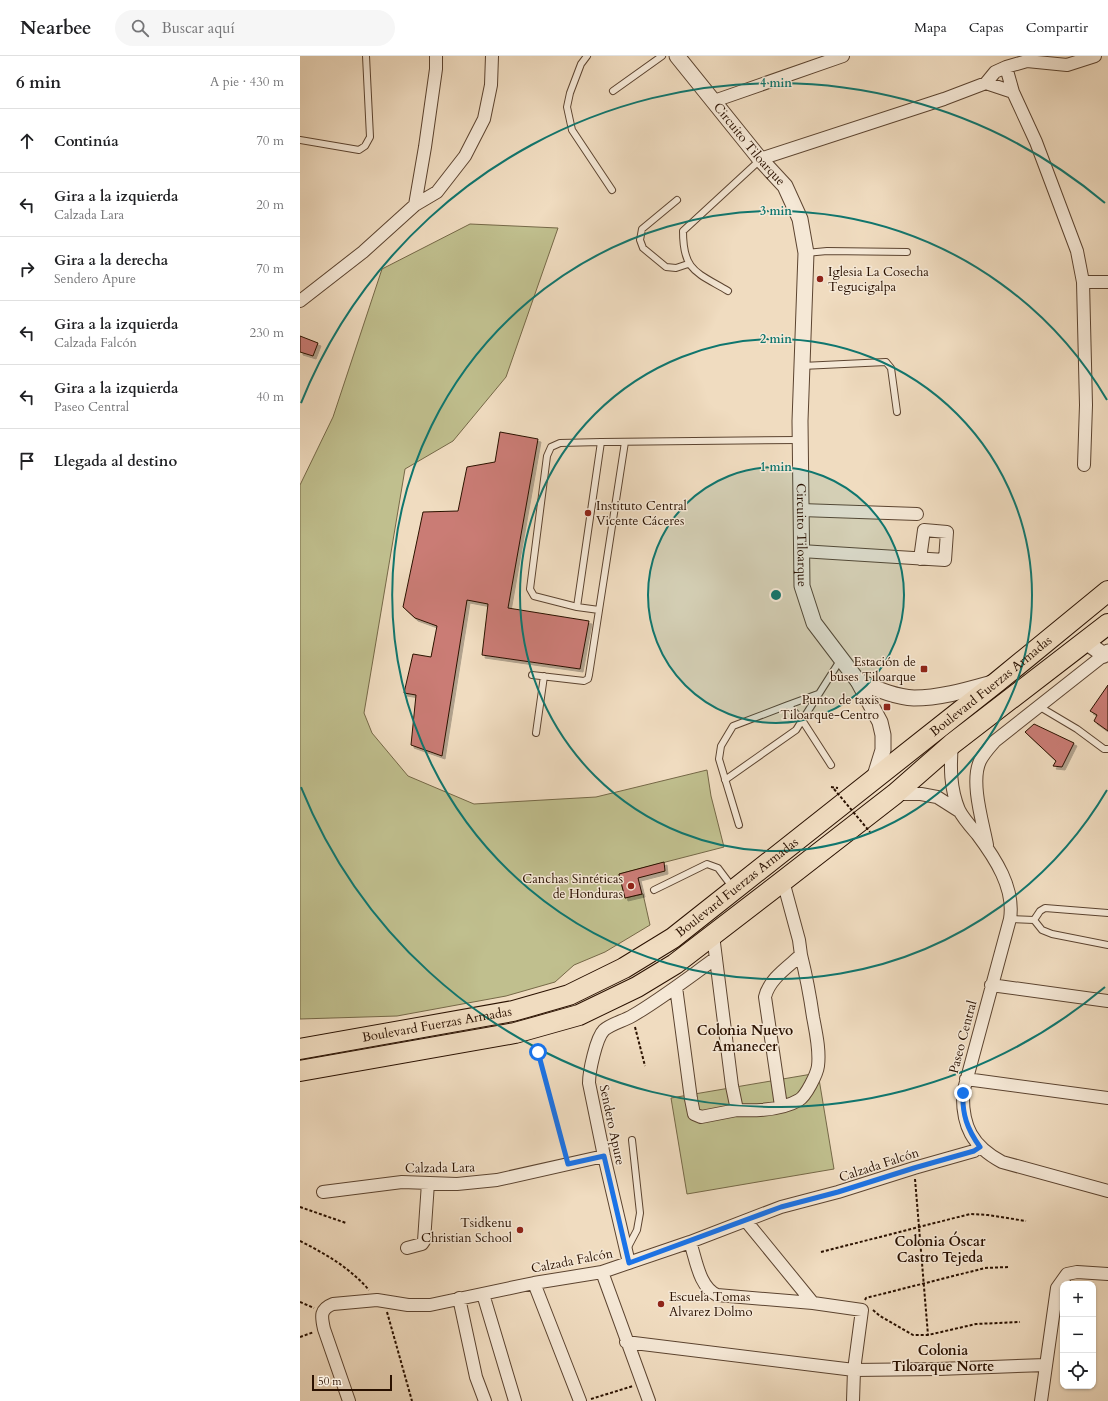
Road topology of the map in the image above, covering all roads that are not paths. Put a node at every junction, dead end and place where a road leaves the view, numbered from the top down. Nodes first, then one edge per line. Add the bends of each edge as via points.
1 (366, 56) edge
2 (436, 56) edge
3 (492, 56) edge
4 (587, 56) edge
5 (662, 56) edge
6 (678, 56) edge
7 (843, 56) edge
8 (1095, 56) edge
9 (1006, 67) junction
10 (986, 83) junction
11 (614, 91) dead end
12 (1013, 92) junction
13 (714, 101) junction
14 (300, 140) edge
15 (760, 159) junction
16 (612, 190) dead end
17 (677, 200) dead end
18 (415, 205) junction
19 (907, 252) dead end
20 (806, 253) junction
21 (688, 264) junction
22 (1083, 282) junction
23 (1108, 282) edge
24 (728, 291) dead end
25 (300, 301) edge
26 (802, 366) junction
27 (897, 412) dead end
28 (800, 440) junction
29 (601, 442) junction
30 (625, 442) junction
31 (1084, 465) dead end
32 (801, 510) junction
33 (917, 514) dead end
34 (801, 551) junction
35 (920, 559) dead end
36 (1108, 591) edge
37 (577, 607) junction
38 (599, 610) junction
39 (1108, 624) edge
40 (1086, 642) junction
41 (1107, 655) edge
42 (841, 658) junction
43 (532, 675) dead end
44 (544, 676) junction
45 (858, 681) junction
46 (997, 682) junction
47 (818, 694) junction
48 (788, 705) junction
49 (1040, 707) junction
50 (802, 720) junction
51 (536, 733) dead end
52 (952, 744) junction
53 (1108, 749) edge
54 (831, 765) dead end
55 (874, 779) junction
56 (725, 780) junction
57 (895, 794) junction
58 (959, 811) junction
59 (740, 825) dead end
60 (987, 848) junction
61 (783, 881) junction
62 (734, 889) junction
63 (654, 890) dead end
64 (1108, 913) edge
65 (1010, 919) junction
66 (1034, 920) junction
67 (713, 935) junction
68 (1108, 945) edge
69 (801, 955) junction
70 (716, 958) junction
71 (991, 985) junction
72 (676, 988) junction
73 (1108, 1001) edge
74 (300, 1049) edge
75 (300, 1071) edge
76 (966, 1079) junction
77 (1108, 1098) edge
78 (781, 1106) junction
79 (737, 1110) junction
80 (632, 1140) dead end
81 (980, 1147) junction
82 (604, 1156) junction
83 (428, 1183) junction
84 (1108, 1191) edge
85 (323, 1192) dead end
86 (746, 1221) junction
87 (690, 1242) junction
88 (407, 1248) dead end
89 (628, 1257) junction
90 (602, 1272) junction
91 (1108, 1274) edge
92 (534, 1283) junction
93 (483, 1294) junction
94 (459, 1298) junction
95 (813, 1303) junction
96 (626, 1342) junction
97 (1046, 1364) junction
98 (854, 1370) junction
99 (349, 1401) edge
100 (485, 1401) edge
101 (515, 1401) edge
102 (580, 1401) edge
103 (649, 1401) edge
104 (853, 1401) edge
105 (1041, 1401) edge

1 - 14 lane via 370,138 365,146 359,150
2 - 18 street
3 - 18 street via 491,85 484,119 465,156 437,192
4 - 16 lane via 578,71 567,107 572,130
5 - 11 lane
6 - 13 street, Circuito Tiloarque
7 - 13 street
8 - 9 street via 1067,65 1027,61
9 - 10 street via 995,72
9 - 12 street
10 - 12 street
10 - 15 street via 889,118
12 - 22 street via 1036,142 1077,251
13 - 15 street, Circuito Tiloarque
15 - 20 street, Circuito Tiloarque via 784,186 800,219
15 - 21 lane via 683,231 683,250
17 - 21 lane via 642,229 640,240 643,248 666,267 676,268
18 - 25 street via 363,252
19 - 20 lane
20 - 26 street, Circuito Tiloarque
21 - 24 lane via 697,273
22 - 23 street
22 - 31 street via 1086,405
26 - 27 lane via 886,362 891,368
26 - 28 street, Circuito Tiloarque
28 - 30 lane
28 - 32 street, Circuito Tiloarque
29 - 30 lane
29 - 37 lane
29 - 37 lane via 560,443 551,447 547,456 530,589 534,596
30 - 38 lane
32 - 33 street
32 - 34 street, Circuito Tiloarque
34 - 35 street
34 - 42 street, Circuito Tiloarque via 802,586 814,623
36 - 46 highway, Boulevard Fuerzas Armadas
37 - 38 lane
38 - 44 lane via 588,679 584,681
39 - 40 highway, Boulevard Fuerzas Armadas
40 - 41 street
40 - 52 highway, Boulevard Fuerzas Armadas
41 - 49 street
42 - 45 street, Circuito Tiloarque
42 - 47 lane
43 - 44 lane
44 - 51 lane
45 - 46 street via 885,692 912,698 955,693
45 - 55 street, Circuito Tiloarque via 880,722 883,735 883,750
46 - 55 highway, Boulevard Fuerzas Armadas
47 - 48 lane
47 - 50 lane
48 - 50 lane
48 - 56 lane via 733,726 721,746 719,759
49 - 53 lane via 1104,749
49 - 60 street via 995,741 979,763 977,792
50 - 54 lane
50 - 56 lane via 796,730
52 - 57 highway, Boulevard Fuerzas Armadas
52 - 58 street, Paseo Central via 950,769 952,788
55 - 62 highway, Boulevard Fuerzas Armadas
56 - 59 lane
57 - 58 street, Paseo Central via 937,797
57 - 61 highway, Boulevard Fuerzas Armadas
58 - 60 street, Paseo Central
60 - 65 street, Paseo Central via 1009,890 1012,900
61 - 67 highway, Boulevard Fuerzas Armadas
61 - 69 street
62 - 63 lane via 718,868 707,864
62 - 74 highway, Boulevard Fuerzas Armadas via 672,938 624,968 570,995 513,1011
64 - 66 lane via 1045,908
65 - 66 lane
65 - 71 street, Paseo Central
66 - 68 lane via 1042,930 1052,934
67 - 70 street
67 - 75 highway, Boulevard Fuerzas Armadas via 675,964 580,1015 515,1033
69 - 78 street via 777,976 765,997
69 - 78 street via 818,1046 818,1066 812,1083 800,1099
70 - 72 street, Sendero Apure
70 - 79 street
71 - 73 street
71 - 76 street, Paseo Central
72 - 79 street via 694,1114 701,1116
72 - 82 street, Sendero Apure via 605,1030 600,1036 589,1083
76 - 77 street
76 - 81 street, Paseo Central via 962,1111 969,1133
78 - 79 street
80 - 89 lane via 640,1213
81 - 84 street, Paseo Central via 988,1155 1002,1162
81 - 86 street, Calzada Falcón via 974,1151 781,1207
82 - 83 street, Calzada Lara via 497,1180 457,1184
82 - 89 street, Sendero Apure
83 - 85 street, Calzada Lara via 402,1182
83 - 88 street via 424,1241 422,1244
86 - 87 street, Calzada Falcón
86 - 95 street
87 - 89 street, Calzada Falcón
87 - 95 street via 709,1292 717,1296
89 - 90 street, Calzada Falcón
90 - 92 street, Calzada Falcón
90 - 96 street
91 - 97 street via 1077,1272 1067,1274 1062,1279 1057,1288
92 - 93 street, Calzada Falcón
92 - 102 street
93 - 94 street, Calzada Falcón
93 - 101 street
94 - 99 street, Calzada Falcón via 430,1305 381,1301 326,1306 322,1312 324,1329
94 - 100 street via 476,1377
95 - 98 street via 863,1306
96 - 98 street
96 - 103 street
97 - 98 street
97 - 105 street
98 - 104 street

